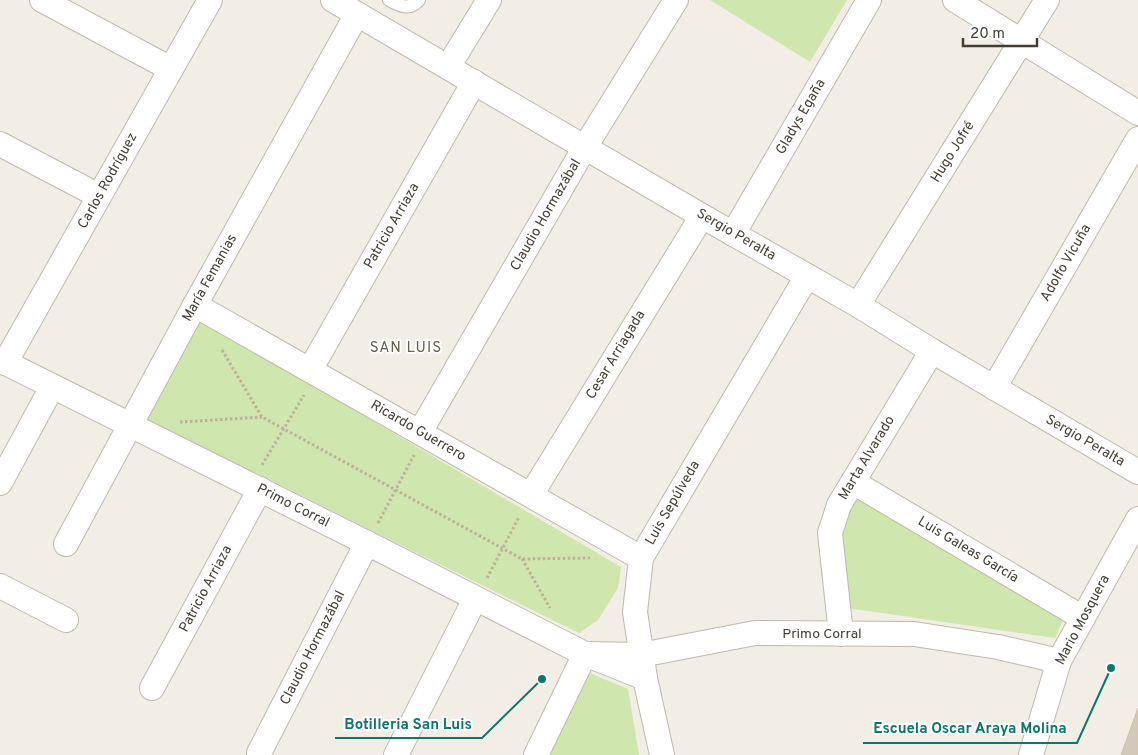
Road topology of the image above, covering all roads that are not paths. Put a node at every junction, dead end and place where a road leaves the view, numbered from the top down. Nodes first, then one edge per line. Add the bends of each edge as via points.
1 (42, 0) edge
2 (210, 0) edge
3 (389, 0) edge
4 (419, 0) edge
5 (489, 0) edge
6 (676, 0) edge
7 (869, 0) edge
8 (955, 0) edge
9 (1047, 0) edge
10 (345, 5) edge
11 (1022, 41) junction
12 (448, 67) junction
13 (171, 69) junction
14 (474, 82) junction
15 (1138, 112) edge
16 (1138, 139) edge
17 (0, 144) edge
18 (585, 148) junction
19 (100, 196) junction
20 (702, 216) junction
21 (733, 234) junction
22 (807, 276) junction
23 (195, 304) junction
24 (858, 305) junction
25 (932, 351) junction
26 (3, 362) edge
27 (313, 372) junction
28 (52, 387) junction
29 (994, 388) junction
30 (131, 425) junction
31 (422, 433) junction
32 (1136, 465) edge
33 (853, 482) junction
34 (0, 483) edge
35 (255, 487) junction
36 (531, 495) junction
37 (1138, 519) edge
38 (367, 543) junction
39 (66, 544) dead end
40 (642, 558) junction
41 (0, 586) edge
42 (475, 599) junction
43 (1083, 618) junction
44 (66, 620) dead end
45 (841, 634) junction
46 (585, 654) junction
47 (641, 655) junction
48 (1059, 661) junction
49 (645, 678) junction
50 (152, 688) dead end
51 (259, 753) dead end
52 (396, 755) edge
53 (536, 755) edge
54 (662, 755) edge
55 (1031, 755) edge

1 - 13 street
2 - 13 street, Carlos Rodríguez
3 - 4 lane via 407,7 414,6
5 - 12 street
6 - 18 street, Claudio Hormazábal
7 - 21 street, Gladys Egaña
8 - 11 street
9 - 11 street, Hugo Jofré
10 - 12 street, Sergio Peralta
10 - 23 street, María Femanias
11 - 15 street
11 - 24 street, Hugo Jofré
12 - 14 street, Sergio Peralta
13 - 19 street, Carlos Rodríguez
14 - 18 street, Sergio Peralta
14 - 27 street, Patricio Arriaza
16 - 29 street, Adolfo Vicuña
17 - 19 street
18 - 20 street, Sergio Peralta
18 - 31 street, Claudio Hormazábal
19 - 26 street, Carlos Rodríguez
20 - 21 street, Sergio Peralta
20 - 36 street, Cesar Arriagada
21 - 22 street, Sergio Peralta
22 - 24 street, Sergio Peralta
22 - 40 street, Luis Sepúlveda
23 - 27 street, Ricardo Guerrero
23 - 30 street, María Femanias
24 - 25 street, Sergio Peralta
25 - 29 street, Sergio Peralta
25 - 33 street, Marta Alvarado
26 - 28 street, Primo Corral
27 - 31 street, Ricardo Guerrero
28 - 30 street, Primo Corral
28 - 34 street
29 - 32 street, Sergio Peralta
30 - 35 street, Primo Corral
30 - 39 street, María Femanias
31 - 36 street, Ricardo Guerrero
33 - 43 street, Luis Galeas García
33 - 45 street, Marta Alvarado via 838,505 830,534
35 - 38 street, Primo Corral
35 - 50 street, Patricio Arriaza
36 - 40 street, Ricardo Guerrero
37 - 43 street, Mario Mosquera
38 - 42 street, Primo Corral
38 - 51 street, Claudio Hormazábal
40 - 47 street, Luis Sepúlveda via 635,612
41 - 44 street
42 - 46 street, Primo Corral
42 - 52 street
43 - 48 street, Mario Mosquera
45 - 47 street, Primo Corral via 755,633
45 - 48 street, Primo Corral via 914,634 998,647
46 - 47 street, Primo Corral
46 - 49 street, Primo Corral
46 - 53 street
47 - 49 street, Luis Sepúlveda
48 - 55 street, Mario Mosquera
49 - 54 street, Luis Sepúlveda

